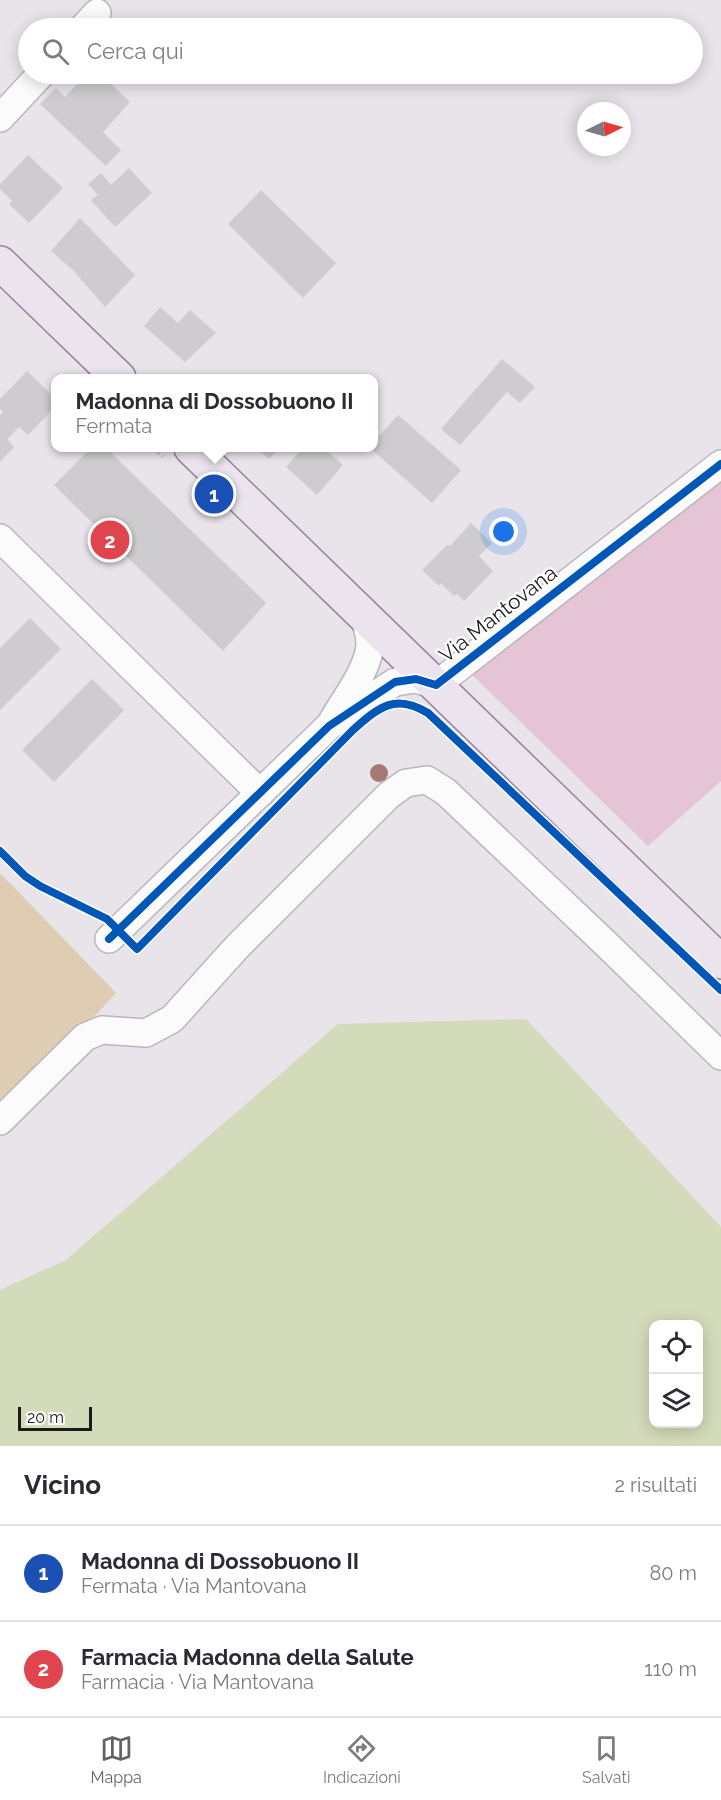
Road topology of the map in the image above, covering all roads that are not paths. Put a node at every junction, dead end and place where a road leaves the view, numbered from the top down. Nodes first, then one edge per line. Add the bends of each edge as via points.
1 (32, 84) edge
2 (0, 118) edge
3 (0, 263) edge
4 (115, 374) edge
5 (196, 452) edge
6 (721, 464) edge
7 (0, 538) edge
8 (364, 615) junction
9 (436, 685) junction
10 (329, 726) junction
11 (260, 793) junction
12 (109, 939) dead end
13 (721, 962) edge
14 (721, 1056) edge
15 (0, 1121) edge

1 - 2 street
3 - 4 main road
5 - 8 main road, Via Mantovana
6 - 9 street, Via Mantovana
7 - 11 street
8 - 9 main road, Via Mantovana
8 - 10 street, Via Mantovana via 369,655
9 - 10 street, Via Mantovana via 416,679 395,682
9 - 13 main road, Via Mantovana
10 - 11 street, Via Mantovana
11 - 12 street, Via Mantovana
14 - 15 street via 446,792 427,780 406,783 388,795 237,946 172,1019 146,1033 102,1030 86,1037

